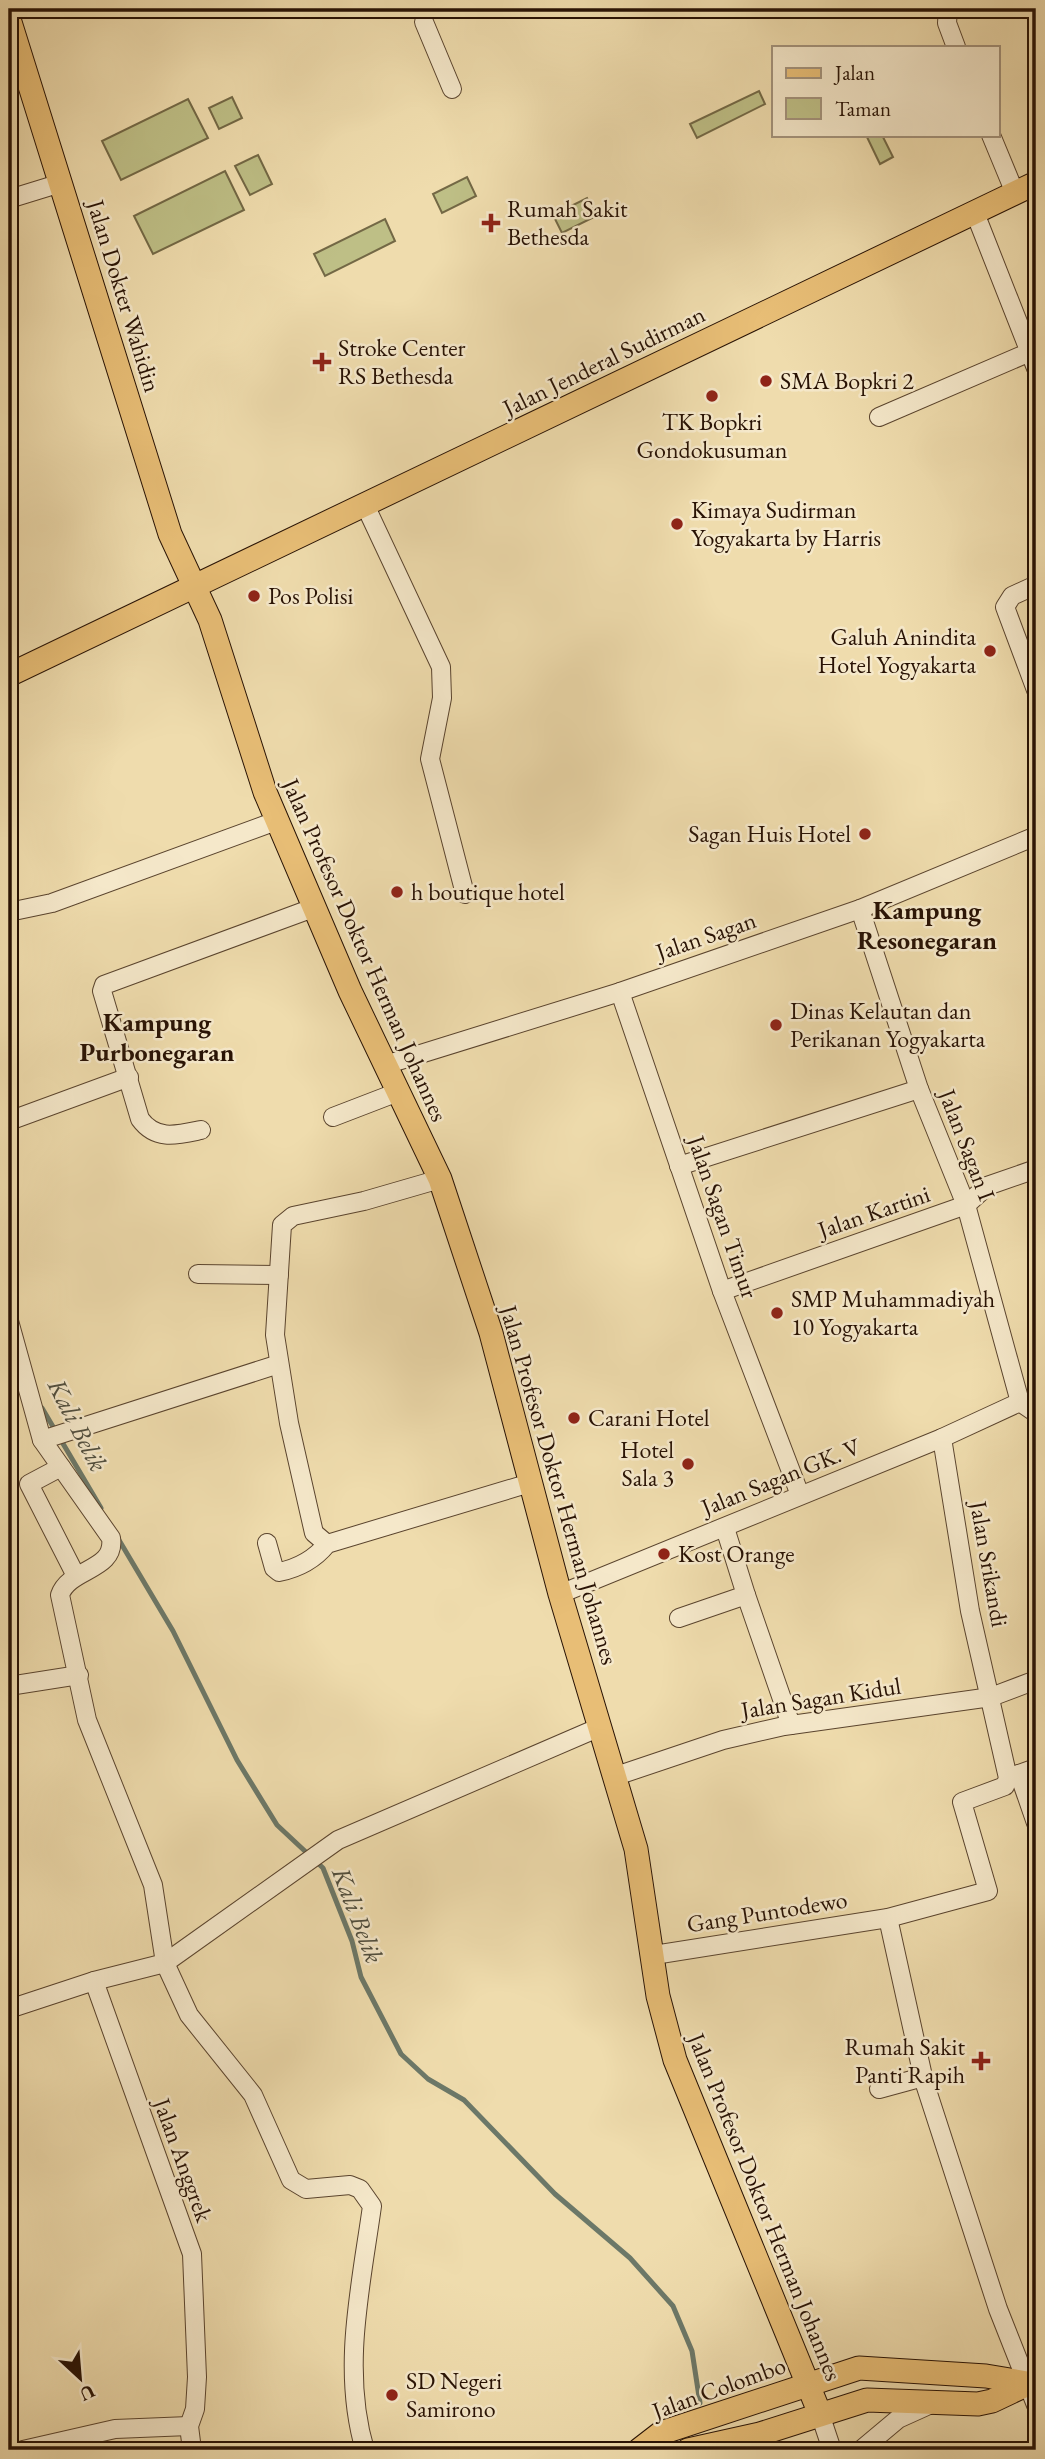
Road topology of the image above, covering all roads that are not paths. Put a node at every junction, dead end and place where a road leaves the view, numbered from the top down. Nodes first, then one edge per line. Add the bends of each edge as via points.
1 (948, 9) edge
2 (9, 19) edge
3 (424, 22) dead end
4 (12, 42) edge
5 (956, 46) edge
6 (452, 89) dead end
7 (992, 136) edge
8 (61, 183) junction
9 (1026, 188) edge
10 (9, 199) edge
11 (975, 212) junction
12 (1033, 360) edge
13 (879, 417) dead end
14 (365, 505) junction
15 (1036, 585) edge
16 (195, 587) junction
17 (9, 675) edge
18 (1036, 690) edge
19 (276, 821) junction
20 (1036, 836) edge
21 (465, 894) dead end
22 (313, 908) junction
23 (860, 908) junction
24 (9, 912) edge
25 (620, 992) junction
26 (385, 1065) junction
27 (129, 1077) junction
28 (919, 1089) junction
29 (398, 1092) junction
30 (333, 1117) dead end
31 (9, 1121) edge
32 (201, 1130) dead end
33 (679, 1166) junction
34 (1036, 1169) edge
35 (440, 1179) junction
36 (966, 1205) junction
37 (198, 1274) dead end
38 (279, 1275) junction
39 (722, 1291) junction
40 (9, 1321) edge
41 (279, 1364) junction
42 (1020, 1402) junction
43 (1036, 1413) edge
44 (50, 1438) junction
45 (942, 1438) junction
46 (61, 1467) junction
47 (530, 1483) junction
48 (800, 1495) junction
49 (725, 1528) junction
50 (267, 1543) dead end
51 (327, 1544) junction
52 (76, 1576) junction
53 (560, 1594) junction
54 (746, 1595) junction
55 (679, 1618) dead end
56 (79, 1675) junction
57 (1036, 1680) edge
58 (9, 1686) edge
59 (991, 1697) junction
60 (791, 1725) junction
61 (600, 1727) junction
62 (1036, 1768) edge
63 (616, 1776) junction
64 (1013, 1776) junction
65 (1036, 1823) edge
66 (888, 1918) junction
67 (654, 1955) junction
68 (164, 1963) junction
69 (94, 1981) junction
70 (9, 2009) edge
71 (923, 2077) junction
72 (879, 2090) dead end
73 (808, 2384) junction
74 (1033, 2390) edge
75 (940, 2402) junction
76 (820, 2414) junction
77 (189, 2426) junction
78 (23, 2450) edge
79 (192, 2450) edge
80 (365, 2450) edge
81 (639, 2450) edge
82 (688, 2450) edge
83 (832, 2450) edge
84 (861, 2450) edge

1 - 5 street via 947,23
2 - 4 main road, Jalan Dokter Wahidin
3 - 6 street
4 - 8 main road, Jalan Dokter Wahidin
7 - 9 street
8 - 10 street
8 - 16 main road, Jalan Dokter Wahidin via 170,534
9 - 11 main road, Jalan Jenderal Sudirman
11 - 12 street
11 - 14 main road, Jalan Jenderal Sudirman
12 - 13 street
14 - 16 main road, Jalan Jenderal Sudirman
14 - 21 street via 441,667 442,698 430,759
15 - 18 street via 1012,596 1005,607
16 - 17 main road, Jalan Jenderal Sudirman
16 - 19 main road, Jalan Profesor Doktor Herman Johannes
19 - 22 main road, Jalan Profesor Doktor Herman Johannes
19 - 24 street via 52,903
20 - 23 street, Jalan Sagan
22 - 26 main road, Jalan Profesor Doktor Herman Johannes
22 - 27 street via 104,985 102,991
23 - 25 street, Jalan Sagan
23 - 28 street, Jalan Sagan I
25 - 26 street, Jalan Sagan
25 - 33 street, Jalan Sagan Timur
26 - 29 main road, Jalan Profesor Doktor Herman Johannes
27 - 31 street
27 - 32 street via 140,1119 148,1129 157,1135
28 - 33 street
28 - 36 street, Jalan Sagan I
29 - 30 street
29 - 35 main road, Jalan Profesor Doktor Herman Johannes
33 - 39 street, Jalan Sagan Timur
34 - 36 street, Jalan Kartini via 987,1186
35 - 38 street via 288,1218 282,1225
35 - 47 main road, Jalan Profesor Doktor Herman Johannes via 491,1332
36 - 39 street, Jalan Kartini
36 - 42 street, Jalan Sagan I
37 - 38 street
38 - 41 street via 275,1335
39 - 48 street, Jalan Sagan Timur
40 - 44 street
41 - 44 street
41 - 51 street via 314,1533
42 - 43 street
42 - 45 street, Jalan Sagan GK. V
44 - 46 street
45 - 48 street, Jalan Sagan GK. V
45 - 59 street, Jalan Srikandi via 970,1611
46 - 52 street via 29,1484
46 - 52 street via 111,1538 113,1548 108,1558
47 - 51 street
47 - 53 main road, Jalan Profesor Doktor Herman Johannes
48 - 49 street, Jalan Sagan GK. V
49 - 53 street, Jalan Sagan GK. V
49 - 54 street
50 - 51 street via 279,1572 309,1562
52 - 56 street via 60,1595
53 - 61 main road, Jalan Profesor Doktor Herman Johannes
54 - 55 street
54 - 60 street
56 - 58 street
56 - 68 street via 87,1720 153,1885
57 - 59 street, Jalan Sagan Kidul
59 - 60 street, Jalan Sagan Kidul
59 - 64 street, Jalan Srikandi
60 - 63 street, Jalan Sagan Kidul via 723,1740
61 - 63 main road, Jalan Profesor Doktor Herman Johannes
61 - 68 street via 389,1815 310,1857
62 - 64 street
63 - 67 main road, Jalan Profesor Doktor Herman Johannes via 636,1849
64 - 65 street, Jalan Srikandi
64 - 66 street, Gang Puntodewo via 1005,1786 962,1802 988,1891
66 - 67 street, Gang Puntodewo
66 - 71 street
67 - 73 main road, Jalan Profesor Doktor Herman Johannes via 662,2017 675,2060
68 - 69 street
68 - 80 street via 189,2015 253,2095 291,2180 306,2189 350,2185 360,2189 372,2206 352,2353 357,2423
69 - 70 street
69 - 77 street, Jalan Anggrek via 192,2255 197,2377
71 - 72 street
71 - 74 street via 998,2309
73 - 74 main road, Jalan Colombo via 867,2367 994,2377
73 - 76 main road, Jalan Profesor Doktor Herman Johannes
73 - 81 main road, Jalan Colombo via 661,2433
74 - 75 main road, Jalan Colombo via 986,2403
75 - 76 main road, Jalan Colombo via 867,2400
75 - 84 street via 898,2419
76 - 82 main road, Jalan Colombo via 760,2434
76 - 83 street
77 - 78 street via 115,2429
77 - 79 street, Jalan Anggrek

